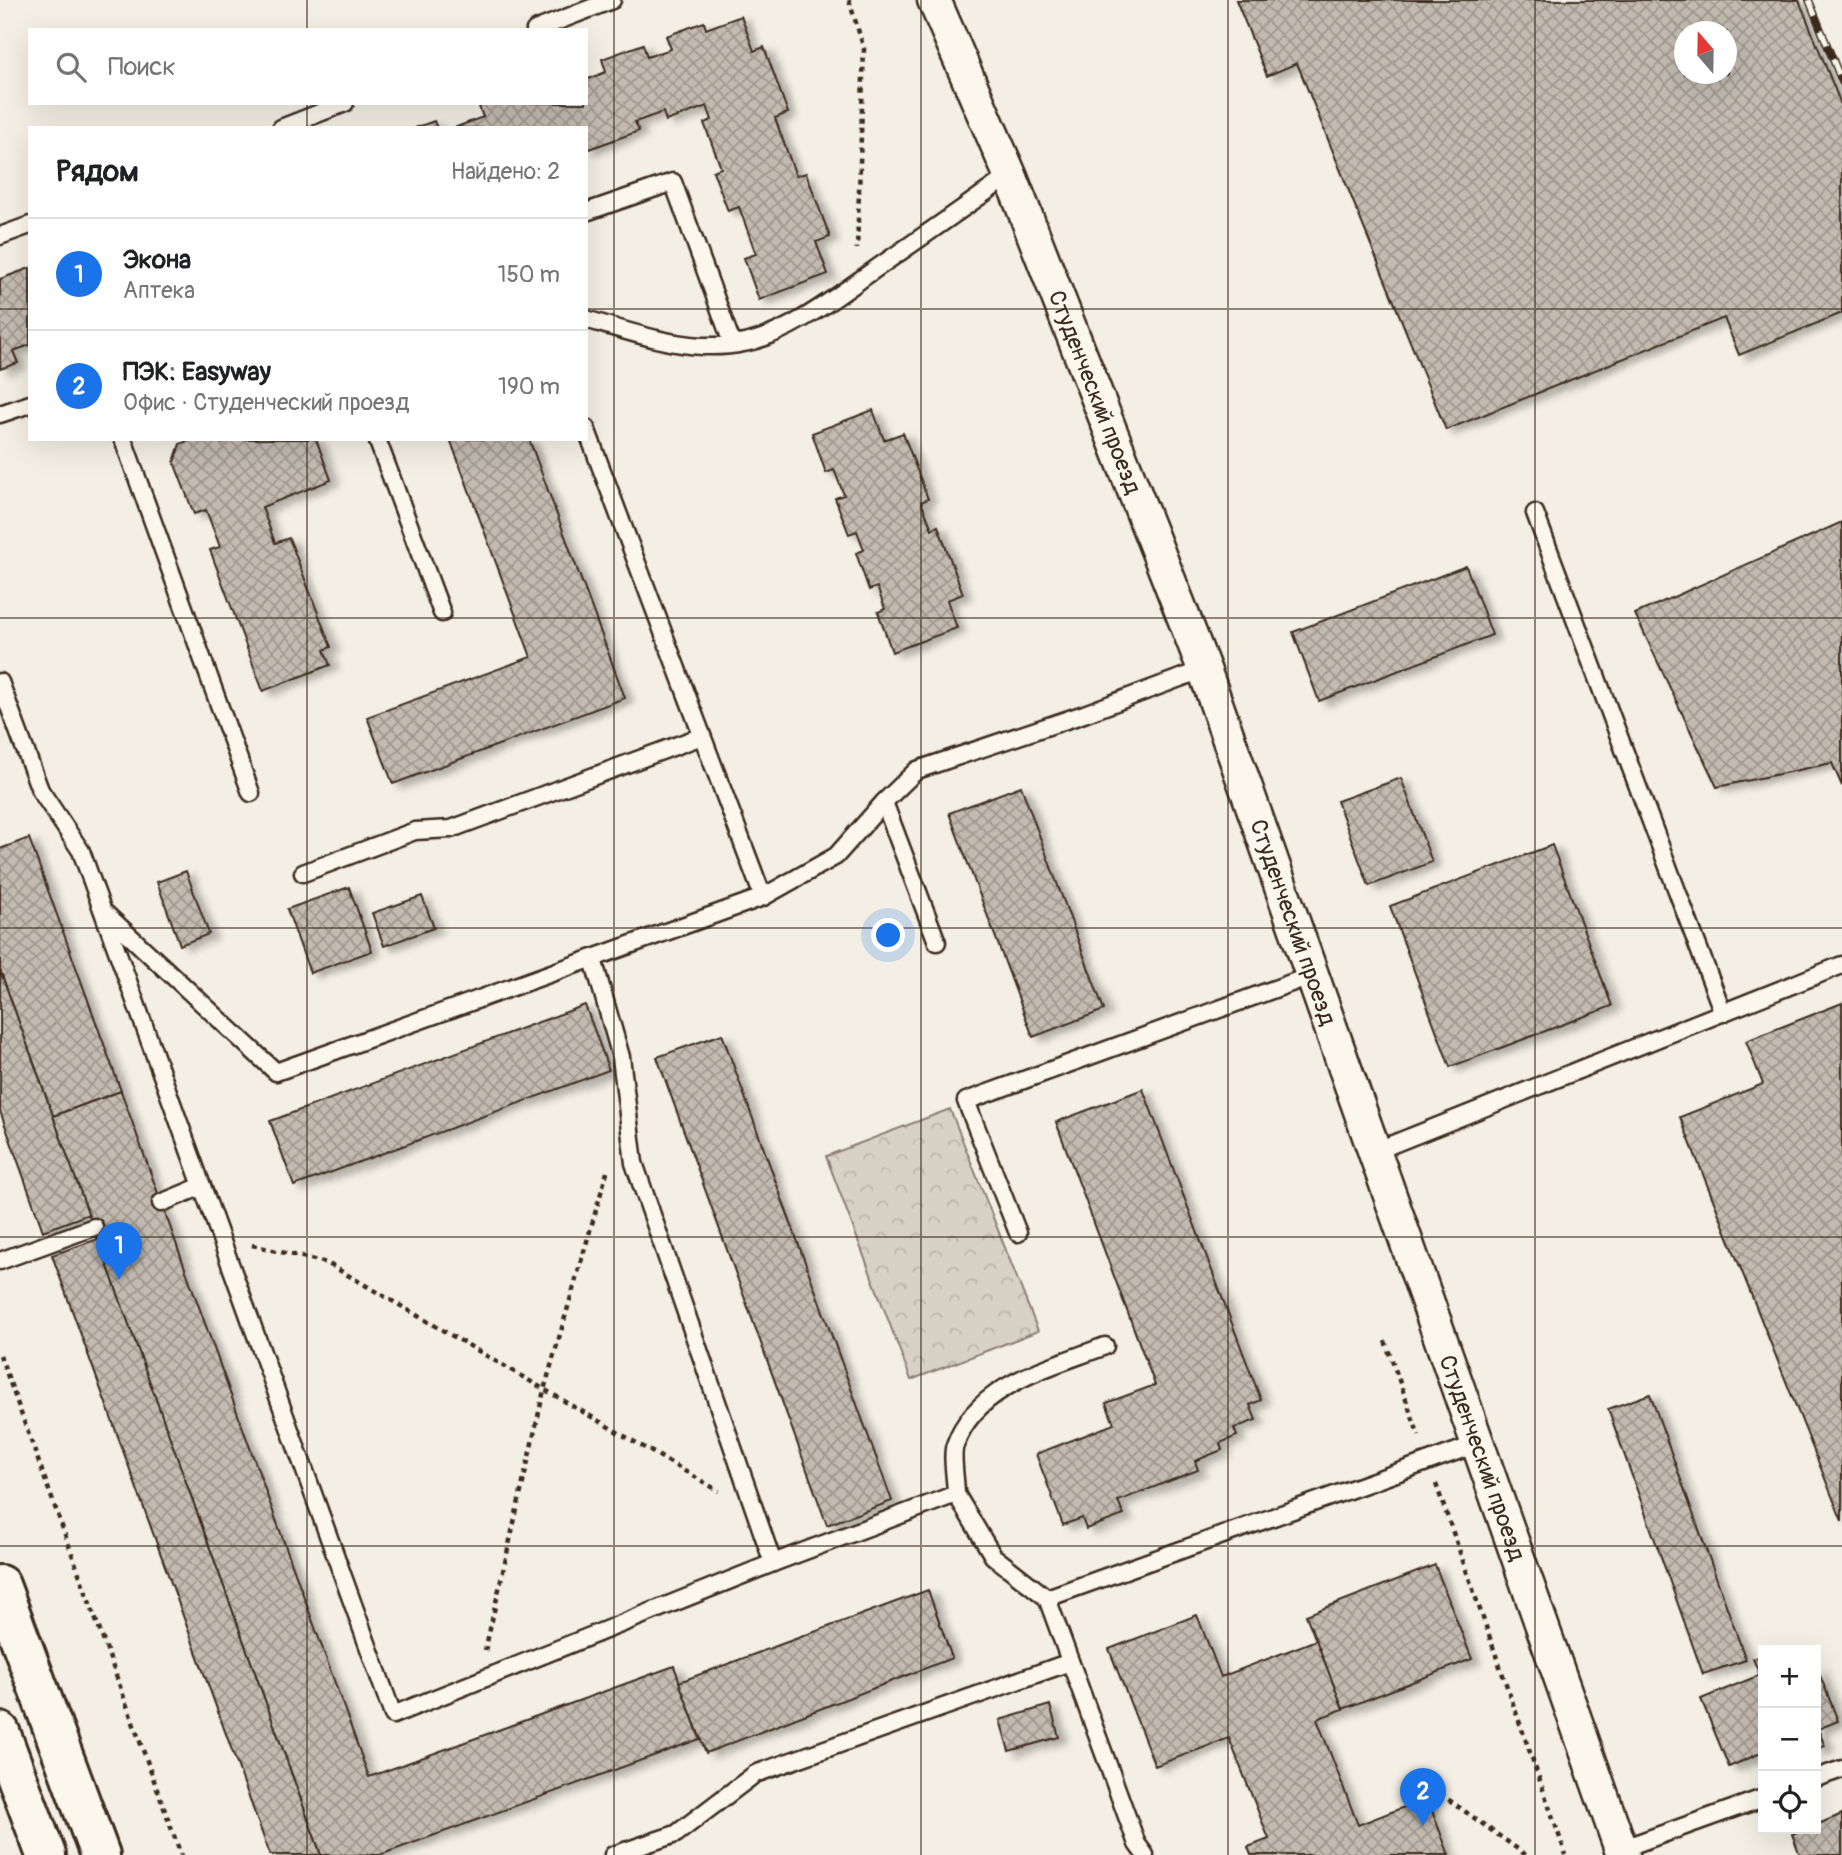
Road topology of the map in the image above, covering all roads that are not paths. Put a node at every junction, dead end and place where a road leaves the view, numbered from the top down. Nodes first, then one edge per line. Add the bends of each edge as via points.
1 (612, 0) edge
2 (934, 0) edge
3 (540, 28) edge
4 (340, 105) edge
5 (286, 126) edge
6 (1010, 175) junction
7 (588, 211) edge
8 (28, 226) edge
9 (0, 236) edge
10 (588, 321) edge
11 (732, 343) junction
12 (28, 405) edge
13 (0, 414) edge
14 (588, 433) edge
15 (124, 441) edge
16 (378, 441) edge
17 (1535, 513) dead end
18 (442, 613) dead end
19 (1204, 668) junction
20 (0, 682) edge
21 (702, 736) junction
22 (251, 793) dead end
23 (884, 802) junction
24 (303, 873) dead end
25 (763, 897) junction
26 (103, 912) junction
27 (937, 942) dead end
28 (593, 959) junction
29 (1842, 965) edge
30 (1313, 975) junction
31 (1723, 1013) junction
32 (1373, 1152) junction
33 (202, 1186) junction
34 (161, 1203) dead end
35 (94, 1227) dead end
36 (1018, 1233) dead end
37 (0, 1261) edge
38 (1105, 1346) dead end
39 (1477, 1444) junction
40 (956, 1494) junction
41 (772, 1563) junction
42 (0, 1585) edge
43 (1047, 1598) junction
44 (1070, 1662) junction
45 (0, 1732) edge
46 (1842, 1769) edge
47 (1821, 1776) edge
48 (1758, 1800) edge
49 (1622, 1852) edge
50 (46, 1855) edge
51 (100, 1855) edge
52 (614, 1855) edge
53 (1145, 1855) edge

1 - 3 lane
2 - 6 street, Студенческий проезд
4 - 5 lane
6 - 11 lane via 818,309 776,331
6 - 19 street, Студенческий проезд
7 - 11 lane via 673,182
8 - 9 lane
10 - 11 lane via 659,340
12 - 13 lane
14 - 21 lane
15 - 22 lane
16 - 18 lane
17 - 31 lane
19 - 23 lane via 918,770
19 - 30 street, Студенческий проезд
20 - 26 lane via 40,790 81,851
21 - 24 lane via 451,829 415,831
21 - 25 lane
23 - 25 lane via 836,856
23 - 27 lane
25 - 28 lane
26 - 28 lane via 276,1072
26 - 33 lane
28 - 41 lane via 621,1057 634,1163
29 - 31 lane
30 - 32 street, Студенческий проезд
30 - 36 lane via 966,1101
31 - 32 lane
32 - 39 street, Студенческий проезд
33 - 34 lane
33 - 41 lane via 393,1715
35 - 37 lane
38 - 40 lane via 1003,1387 974,1412 954,1446
39 - 43 lane
39 - 49 street, Студенческий проезд
40 - 41 lane
40 - 43 lane via 993,1556
42 - 51 highway
43 - 44 lane
44 - 52 lane via 755,1774 676,1833
44 - 53 lane
45 - 50 highway
46 - 47 lane
48 - 49 lane

